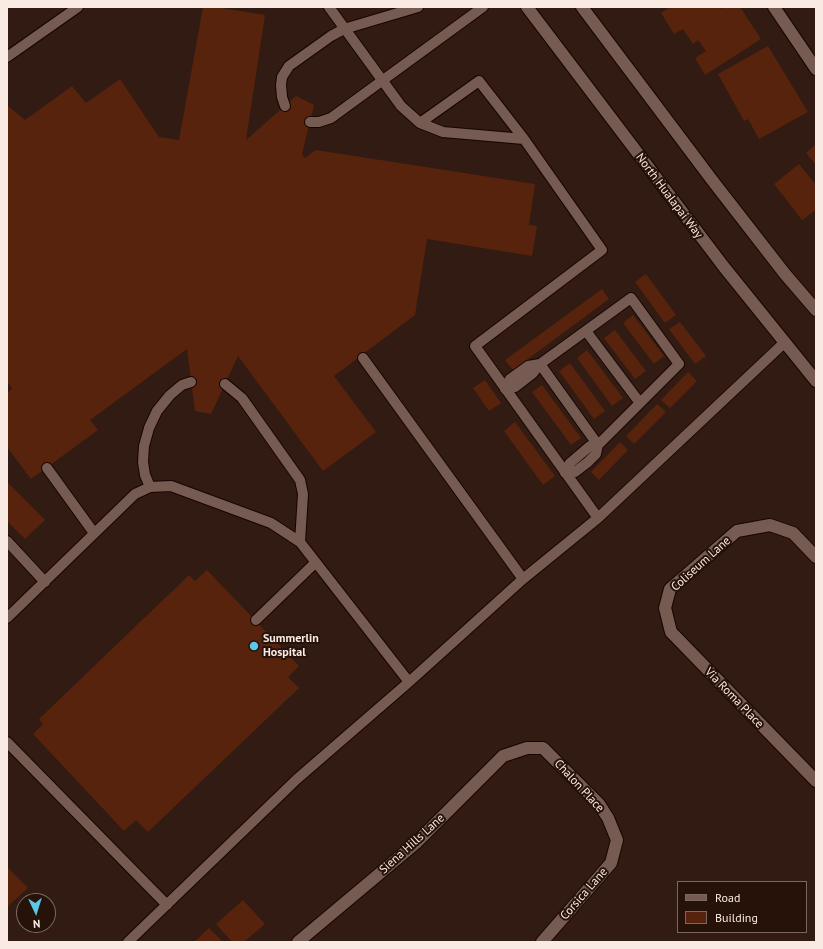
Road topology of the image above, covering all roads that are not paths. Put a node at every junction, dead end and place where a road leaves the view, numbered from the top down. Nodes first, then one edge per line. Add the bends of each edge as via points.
1 (78, 7) edge
2 (329, 7) edge
3 (418, 7) edge
4 (483, 7) edge
5 (527, 7) edge
6 (582, 7) edge
7 (775, 7) edge
8 (344, 29) junction
9 (7, 57) edge
10 (816, 69) edge
11 (382, 81) junction
12 (285, 106) dead end
13 (310, 122) dead end
14 (420, 123) junction
15 (524, 139) junction
16 (816, 310) edge
17 (586, 331) junction
18 (784, 343) junction
19 (363, 358) dead end
20 (540, 364) junction
21 (816, 381) edge
22 (191, 382) dead end
23 (225, 384) dead end
24 (505, 389) junction
25 (640, 403) junction
26 (598, 446) junction
27 (47, 468) dead end
28 (565, 473) junction
29 (150, 487) junction
30 (598, 518) junction
31 (94, 533) junction
32 (7, 542) edge
33 (300, 542) junction
34 (816, 557) edge
35 (315, 563) junction
36 (523, 579) junction
37 (45, 582) junction
38 (665, 608) joint
39 (7, 618) edge
40 (256, 620) dead end
41 (410, 682) junction
42 (7, 742) edge
43 (527, 748) joint
44 (816, 781) edge
45 (617, 840) joint
46 (167, 905) junction
47 (128, 942) edge
48 (298, 942) edge
49 (542, 942) edge

1 - 9 lane
2 - 8 lane
3 - 8 lane
4 - 11 lane
5 - 18 street, North Hualapai Way
6 - 16 street via 712,180
7 - 10 street
8 - 11 lane
8 - 12 lane via 286,70 280,89
11 - 13 lane via 331,118
11 - 14 lane via 406,112
14 - 15 lane via 443,132
14 - 15 lane via 479,81
15 - 24 lane via 602,250 475,346
17 - 20 lane
17 - 25 lane
17 - 25 lane via 631,298 680,364
18 - 21 street, North Hualapai Way
18 - 30 lane
19 - 36 lane
20 - 24 lane via 515,387
20 - 26 lane
22 - 29 lane via 182,385 170,395 157,411 149,428 143,462
23 - 33 lane via 242,398 298,476 303,494
24 - 28 lane
25 - 26 lane
26 - 28 lane via 596,454 588,462 575,472
27 - 31 lane
28 - 30 lane
29 - 31 lane via 135,494
29 - 33 lane via 176,487 271,524
30 - 36 lane
31 - 37 lane
32 - 37 lane
33 - 35 lane
34 - 38 street, Coliseum Lane via 793,533 770,525 737,531 670,589
35 - 40 lane
35 - 41 lane
36 - 41 lane
37 - 39 lane
38 - 44 street, Via Roma Place via 671,632
41 - 46 lane via 296,779
42 - 46 lane
43 - 45 street, Chalon Place via 543,748 599,804
43 - 48 street, Siena Hills Lane via 503,756 416,843
45 - 49 street, Corsica Lane via 610,863
46 - 47 lane

